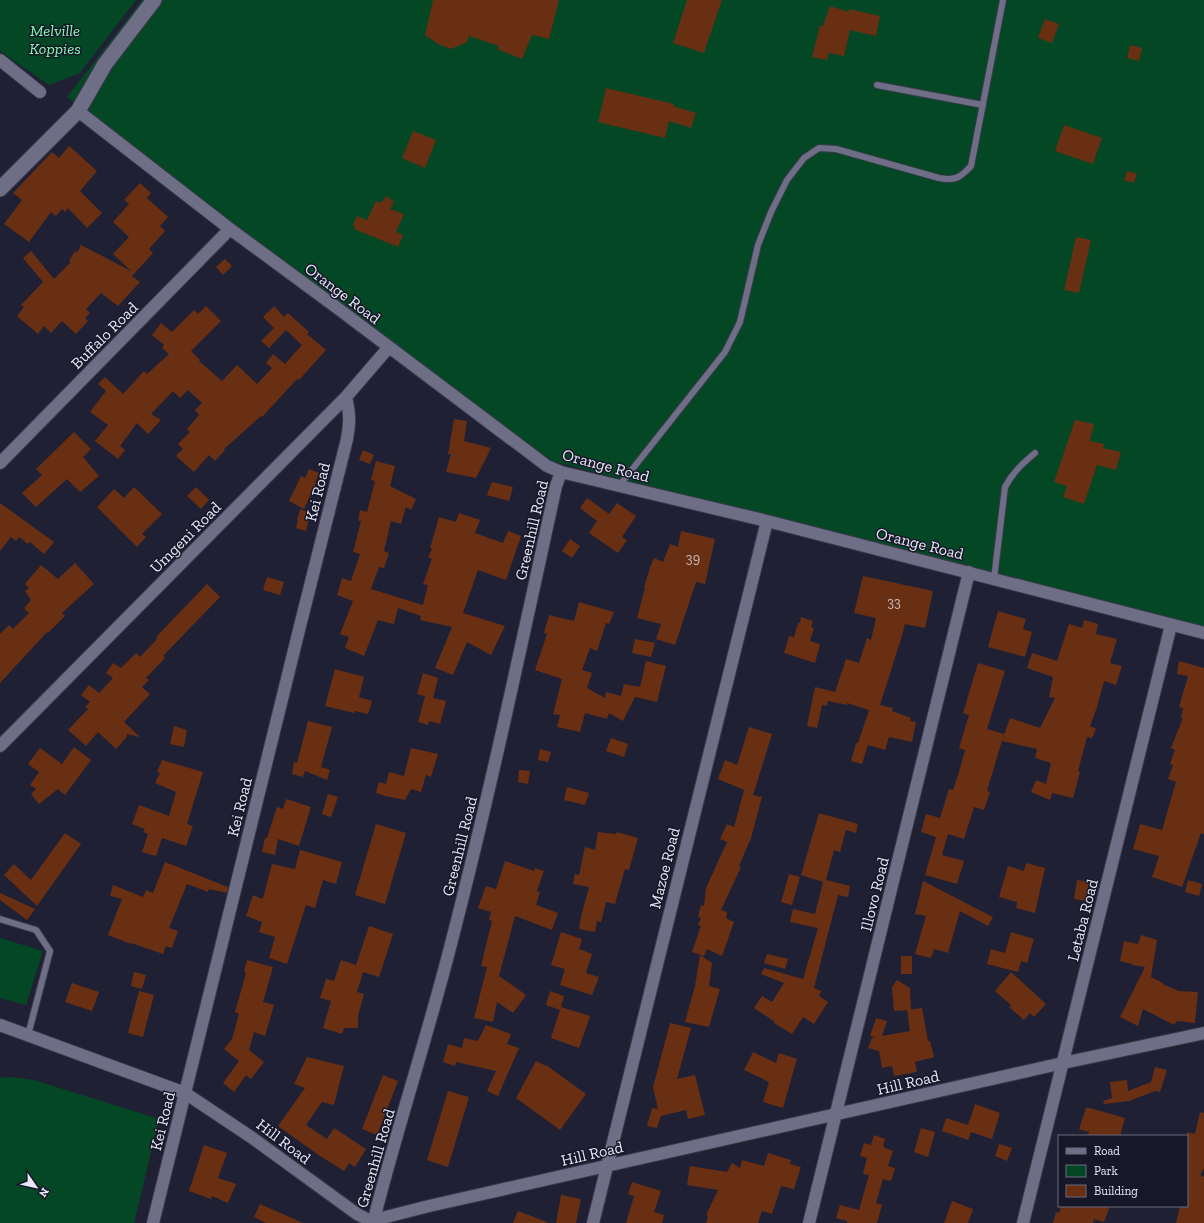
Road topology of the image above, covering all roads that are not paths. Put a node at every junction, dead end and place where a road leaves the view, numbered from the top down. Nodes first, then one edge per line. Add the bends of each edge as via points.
1 (154, 0) edge
2 (1003, 0) edge
3 (0, 60) edge
4 (877, 85) dead end
5 (40, 92) dead end
6 (983, 105) junction
7 (78, 111) junction
8 (0, 189) edge
9 (230, 229) junction
10 (389, 347) junction
11 (346, 397) junction
12 (1034, 453) dead end
13 (0, 463) edge
14 (561, 472) junction
15 (619, 486) junction
16 (767, 520) junction
17 (969, 572) junction
18 (994, 579) junction
19 (1172, 625) junction
20 (1204, 633) edge
21 (0, 746) edge
22 (0, 919) edge
23 (0, 1025) edge
24 (1204, 1033) edge
25 (28, 1035) junction
26 (1063, 1063) junction
27 (185, 1093) junction
28 (836, 1114) junction
29 (607, 1167) junction
30 (374, 1222) edge
31 (153, 1223) edge
32 (593, 1223) edge
33 (809, 1223) edge
34 (1023, 1223) edge

1 - 7 street via 105,64
2 - 6 lane
3 - 5 street
4 - 6 lane
6 - 15 lane via 971,166 963,175 951,180 836,149 820,148 804,158 787,180 771,212 758,245 740,322 725,352
7 - 8 street
7 - 9 street, Orange Road
9 - 10 street, Orange Road
9 - 13 street, Buffalo Road
10 - 11 street, Umgeni Road
10 - 14 street, Orange Road via 547,466
11 - 21 street, Umgeni Road
11 - 27 street, Kei Road via 350,414 347,439
12 - 18 lane via 1010,476 1005,487
14 - 15 street, Orange Road
14 - 30 street, Greenhill Road via 470,872
15 - 16 street, Orange Road
16 - 17 street, Orange Road
16 - 29 street, Mazoe Road
17 - 18 street, Orange Road
17 - 28 street, Illovo Road
18 - 19 street, Orange Road
19 - 20 street, Orange Road
19 - 26 street, Letaba Road
22 - 25 lane via 36,930 50,951
23 - 25 street, Hill Road
24 - 26 street, Hill Road
25 - 27 street, Hill Road
26 - 28 street, Hill Road
26 - 34 street, Letaba Road
27 - 30 street, Hill Road via 251,1136 357,1214
27 - 31 street, Kei Road
28 - 29 street, Hill Road
28 - 33 street, Illovo Road
29 - 30 street, Hill Road via 429,1206
29 - 32 street, Mazoe Road

